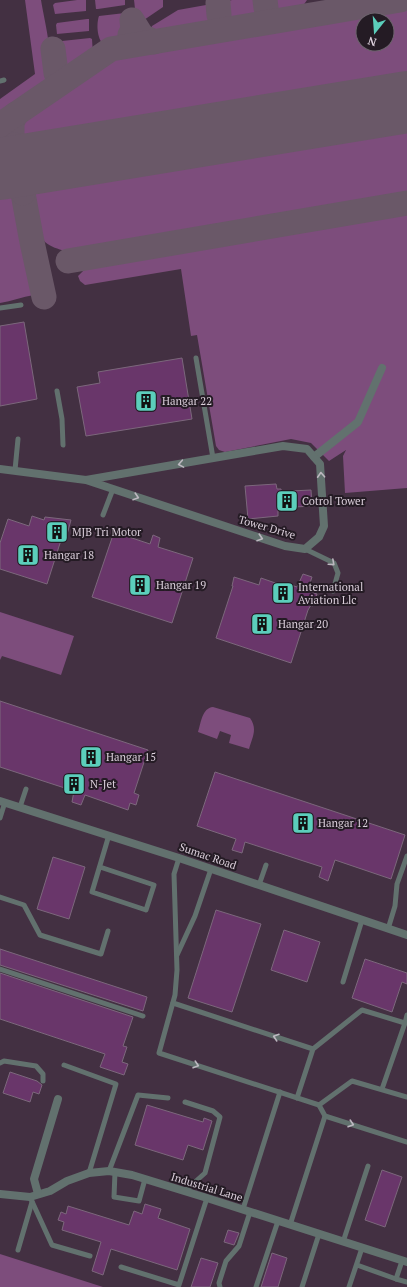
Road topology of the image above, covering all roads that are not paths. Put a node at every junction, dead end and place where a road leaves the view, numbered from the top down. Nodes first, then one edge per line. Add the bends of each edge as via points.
1 (21, 305) dead end
2 (0, 308) edge
3 (196, 358) dead end
4 (382, 368) dead end
5 (57, 391) dead end
6 (18, 438) dead end
7 (63, 444) dead end
8 (314, 457) junction
9 (213, 458) junction
10 (0, 469) edge
11 (15, 470) junction
12 (86, 480) junction
13 (113, 489) junction
14 (103, 515) dead end
15 (305, 548) junction
16 (333, 591) dead end
17 (26, 789) dead end
18 (2, 802) edge
19 (20, 807) junction
20 (0, 818) edge
21 (109, 835) junction
22 (407, 856) edge
23 (179, 858) junction
24 (266, 865) dead end
25 (100, 867) junction
26 (211, 869) junction
27 (260, 885) junction
28 (0, 897) edge
29 (362, 920) junction
30 (388, 929) junction
31 (108, 932) dead end
32 (407, 935) edge
33 (176, 955) junction
34 (0, 969) edge
35 (342, 982) dead end
36 (173, 1003) junction
37 (143, 1016) dead end
38 (407, 1016) edge
39 (405, 1023) junction
40 (313, 1049) junction
41 (0, 1063) edge
42 (64, 1065) dead end
43 (43, 1081) dead end
44 (382, 1089) junction
45 (280, 1092) junction
46 (407, 1097) edge
47 (168, 1098) dead end
48 (297, 1098) junction
49 (58, 1099) dead end
50 (186, 1102) dead end
51 (319, 1105) junction
52 (325, 1116) junction
53 (407, 1142) edge
54 (368, 1166) dead end
55 (112, 1171) junction
56 (89, 1173) junction
57 (145, 1179) junction
58 (184, 1191) junction
59 (0, 1194) edge
60 (38, 1194) junction
61 (207, 1198) junction
62 (31, 1199) junction
63 (247, 1210) junction
64 (278, 1221) junction
65 (290, 1225) junction
66 (319, 1234) junction
67 (343, 1242) junction
68 (362, 1248) junction
69 (18, 1250) dead end
70 (90, 1256) dead end
71 (404, 1262) edge
72 (357, 1265) junction
73 (122, 1267) dead end
74 (396, 1279) junction
75 (407, 1282) edge
76 (220, 1287) edge
77 (256, 1287) edge
78 (302, 1287) edge
79 (349, 1287) edge

1 - 2 lane
3 - 9 lane
4 - 8 street via 358,422
5 - 7 lane
6 - 11 lane
8 - 9 street, Tower Drive via 307,449 283,446
15 -> 8 street, Tower Drive via 319,537 324,526 320,464
9 -> 12 street, Tower Drive
10 - 11 street, Tower Drive
11 - 12 street, Tower Drive
12 - 13 street, Tower Drive
13 - 14 lane
13 -> 15 street, Tower Drive via 285,546
15 -> 16 lane via 334,563 338,573
17 - 19 lane
18 - 19 street, Sumac Road
18 - 20 lane
19 - 21 street, Sumac Road
21 - 23 street, Sumac Road
21 - 25 lane
22 - 30 lane via 397,884 395,906
23 - 26 street, Sumac Road
23 - 33 lane via 174,874
24 - 27 lane
25 - 25 lane via 92,892 146,910 154,885
26 - 27 street, Sumac Road
26 - 33 lane via 195,916
27 - 29 street, Sumac Road
28 - 31 lane via 24,905 40,935 101,954
29 - 30 street, Sumac Road
29 - 35 lane
30 - 32 street, Sumac Road
33 - 36 lane
34 - 37 lane
40 -> 36 lane
36 -> 45 lane via 159,1053
38 - 39 lane
39 - 40 lane via 362,1010
39 - 44 lane
40 - 48 lane
41 - 43 lane via 4,1061 36,1066 43,1074
42 - 56 lane via 116,1084
44 - 46 lane
44 - 51 lane via 352,1081
45 - 48 lane
45 - 63 lane
47 - 55 lane via 138,1095
48 - 51 lane
49 - 60 street via 34,1179
50 - 58 lane via 213,1111 220,1117 205,1173
51 - 52 lane
52 -> 53 lane
52 - 65 lane
54 - 67 lane
55 - 56 street, Industrial Lane
55 - 57 street, Industrial Lane
55 - 57 lane via 114,1197 139,1201
56 - 60 street, Industrial Lane
57 - 58 street, Industrial Lane
58 - 61 street, Industrial Lane
59 - 62 street, Industrial Lane
60 - 62 street, Industrial Lane
61 - 63 street, Industrial Lane
61 - 73 lane via 179,1285
62 - 69 lane
62 - 70 lane via 52,1245
63 - 64 street, Industrial Lane
63 - 76 lane via 239,1246 226,1261
64 - 65 street, Industrial Lane
64 - 77 lane
65 - 66 street, Industrial Lane
66 - 67 street, Industrial Lane
66 - 78 lane
67 - 68 street, Industrial Lane
68 - 71 street, Industrial Lane
68 - 72 lane
71 - 74 lane
72 - 74 lane
72 - 79 lane
74 - 75 lane

